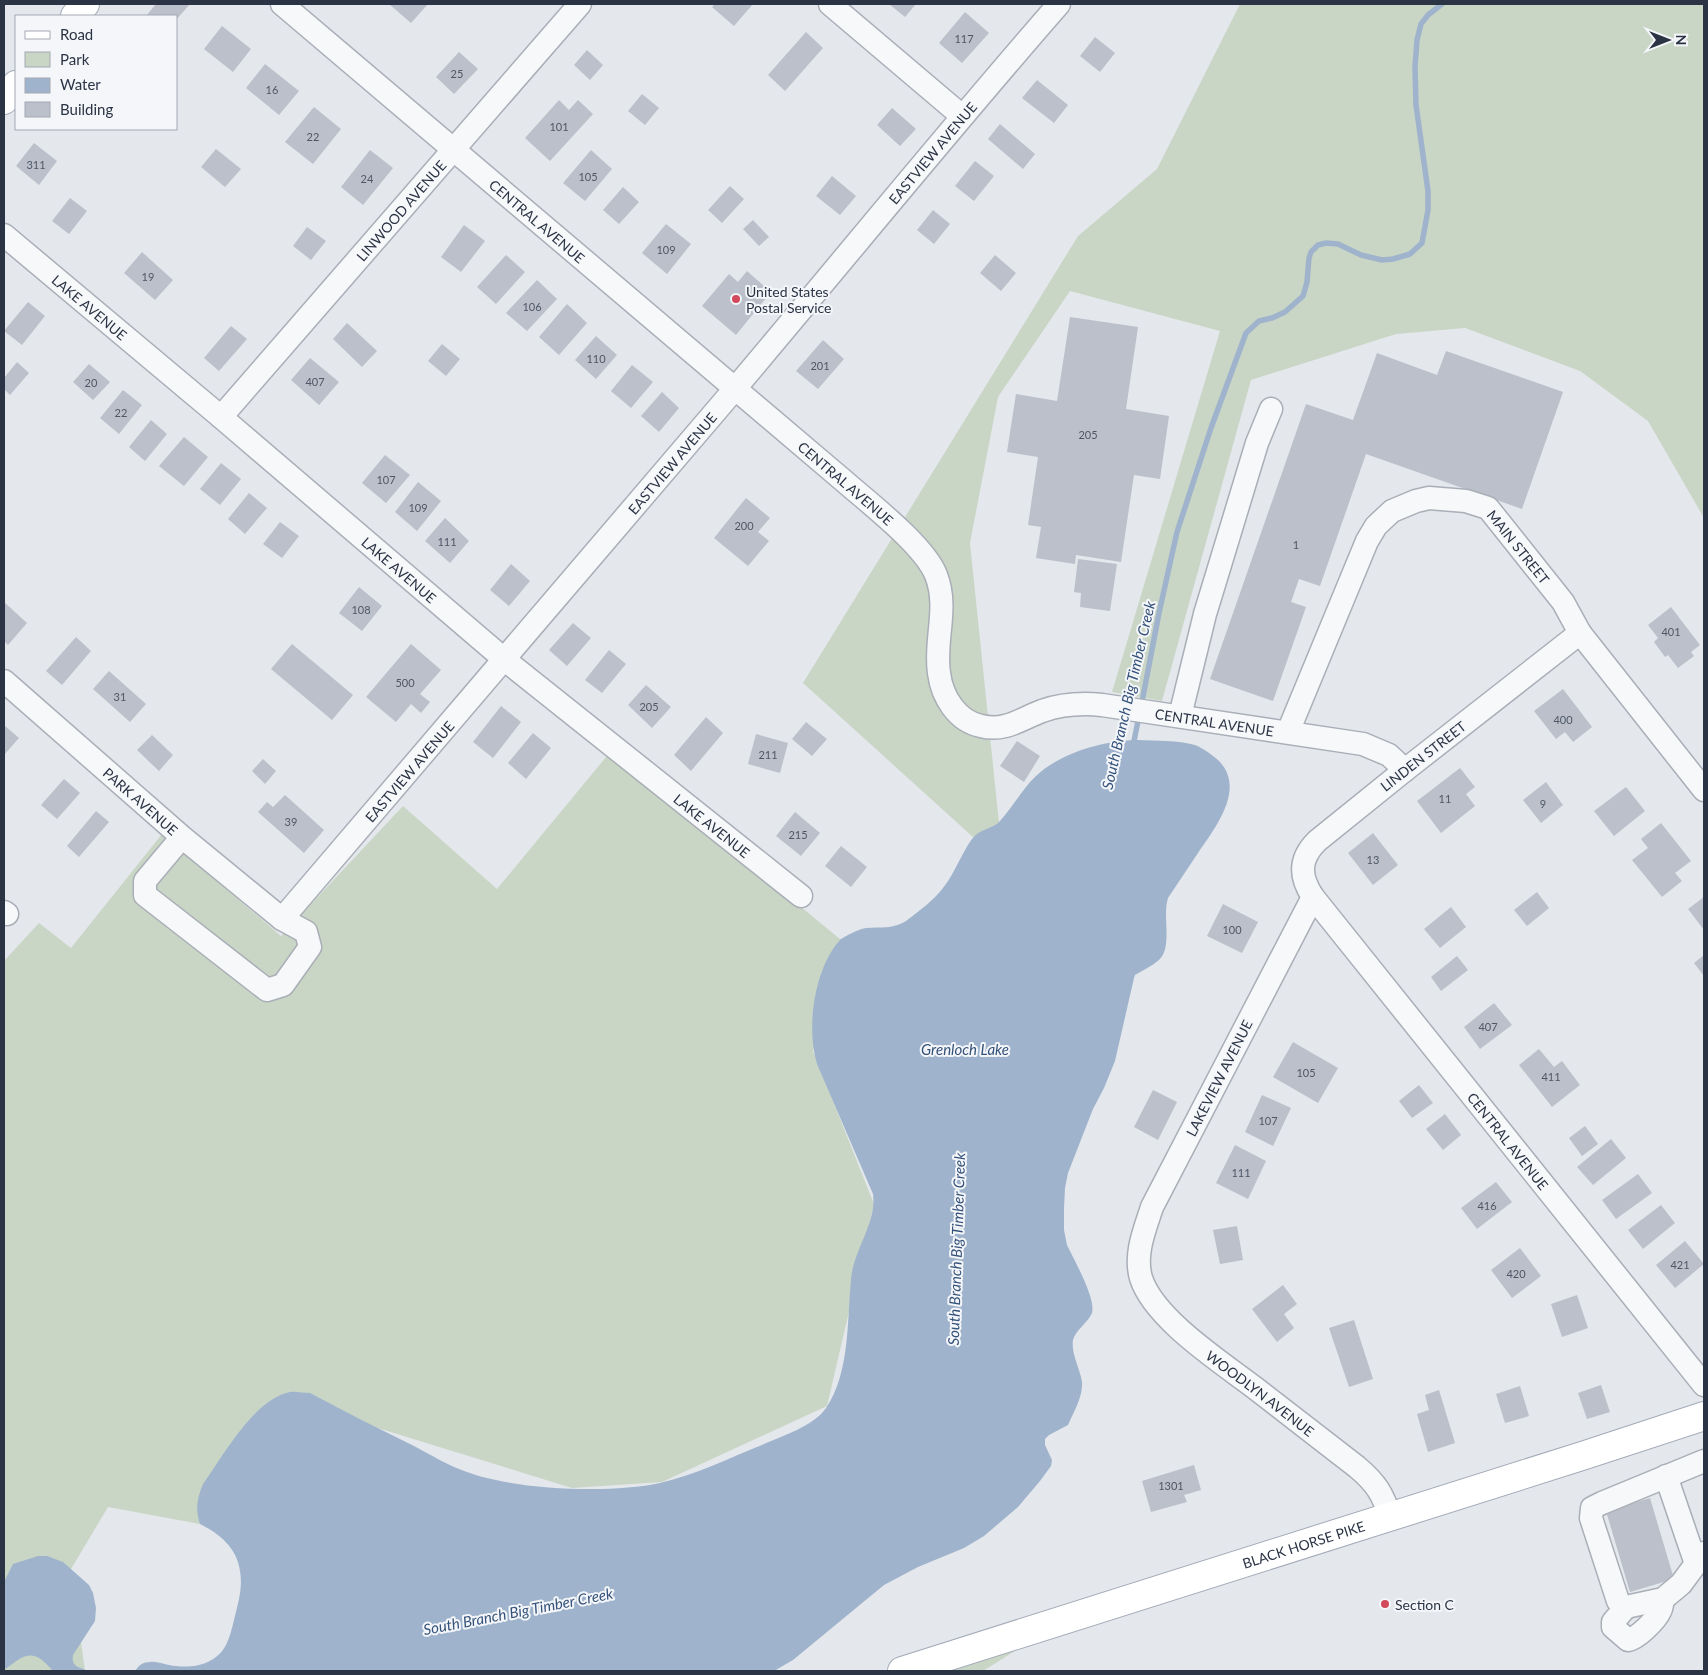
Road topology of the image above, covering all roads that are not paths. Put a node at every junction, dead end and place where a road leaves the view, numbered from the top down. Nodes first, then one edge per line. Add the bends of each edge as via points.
1 (85, 4) edge
2 (282, 4) edge
3 (580, 4) edge
4 (830, 4) edge
5 (1059, 4) edge
6 (76, 15) edge
7 (15, 87) edge
8 (4, 100) edge
9 (962, 116) junction
10 (453, 149) junction
11 (4, 235) edge
12 (735, 389) junction
13 (1272, 410) dead end
14 (221, 417) junction
15 (1580, 633) junction
16 (505, 660) junction
17 (4, 681) edge
18 (1180, 716) junction
19 (1288, 732) junction
20 (1405, 770) junction
21 (1704, 790) edge
22 (182, 837) junction
23 (801, 896) dead end
24 (1313, 897) junction
25 (282, 919) junction
26 (1139, 1264) joint
27 (1704, 1385) edge
28 (1704, 1416) edge
29 (1704, 1461) edge
30 (1664, 1477) junction
31 (1390, 1517) junction
32 (1700, 1558) edge
33 (1663, 1599) junction
34 (1626, 1607) junction
35 (902, 1671) edge

1 - 6 main road
2 - 10 street, CENTRAL AVENUE
3 - 10 street, LINWOOD AVENUE
4 - 9 street
5 - 9 street, EASTVIEW AVENUE
7 - 8 main road
9 - 12 street, EASTVIEW AVENUE
10 - 12 street, CENTRAL AVENUE
10 - 14 street, LINWOOD AVENUE
11 - 14 street, LAKE AVENUE
12 - 16 street, EASTVIEW AVENUE
12 - 18 street, CENTRAL AVENUE via 844,481 927,559 941,591 939,674 949,702 968,723 982,727 1009,726 1042,711 1074,704
13 - 18 street via 1256,443 1210,596
14 - 16 street, LAKE AVENUE
15 - 19 street, MAIN STREET via 1563,602 1488,508 1466,501 1429,498 1405,505 1376,526 1367,541
15 - 20 street, LINDEN STREET
15 - 21 street, MAIN STREET
16 - 23 street, LAKE AVENUE
16 - 25 street, EASTVIEW AVENUE
17 - 22 street, PARK AVENUE
18 - 19 street, CENTRAL AVENUE
19 - 20 street, CENTRAL AVENUE via 1363,744 1389,755
20 - 24 street, LINDEN STREET via 1309,849 1303,867 1307,887
22 - 25 street, PARK AVENUE
22 - 25 street, PARK AVENUE via 145,881 145,896 268,990 283,985 310,947 306,932
24 - 26 street, LAKEVIEW AVENUE via 1152,1207 1140,1244
24 - 27 street, CENTRAL AVENUE
26 - 31 street, WOODLYN AVENUE via 1146,1291 1162,1311 1194,1340 1375,1482
28 - 31 main road, BLACK HORSE PIKE
29 - 30 street
30 - 32 street
30 - 34 street via 1592,1508 1591,1518 1618,1601
31 - 35 main road, BLACK HORSE PIKE
32 - 33 street via 1681,1584
33 - 34 street
33 - 34 street via 1660,1612 1632,1640 1613,1627 1613,1622

